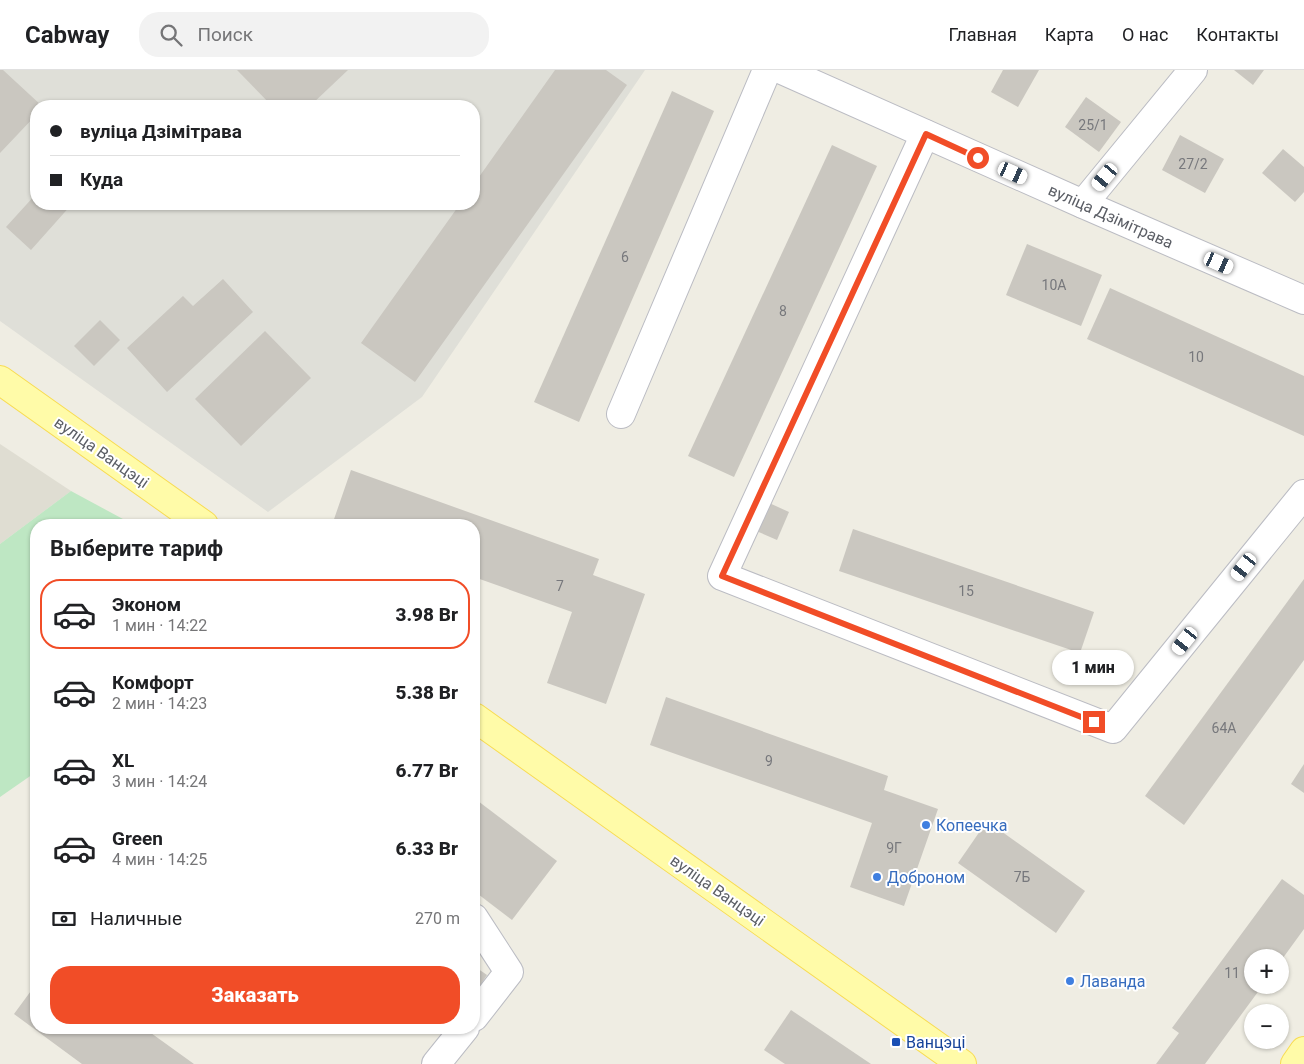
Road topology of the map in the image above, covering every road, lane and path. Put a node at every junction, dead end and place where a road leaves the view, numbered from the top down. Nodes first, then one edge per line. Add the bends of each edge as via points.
1 (767, 70) edge
2 (782, 70) edge
3 (1193, 70) edge
4 (926, 134) junction
5 (1083, 204) junction
6 (1304, 300) edge
7 (0, 380) edge
8 (621, 414) dead end
9 (1304, 494) edge
10 (196, 519) edge
11 (480, 721) edge
12 (480, 927) edge
13 (480, 1008) edge
14 (460, 1034) edge
15 (1304, 1052) edge
16 (436, 1064) edge
17 (962, 1064) edge
18 (1295, 1064) edge

1 - 8 street
2 - 4 street, вуліца Дзімітрава
3 - 5 street
4 - 5 street, вуліца Дзімітрава
4 - 9 street via 722,576 1113,729
5 - 6 street, вуліца Дзімітрава
7 - 10 main road, вуліца Ванцэці
11 - 17 main road, вуліца Ванцэці
12 - 13 street via 509,972
14 - 16 street
15 - 18 main road

